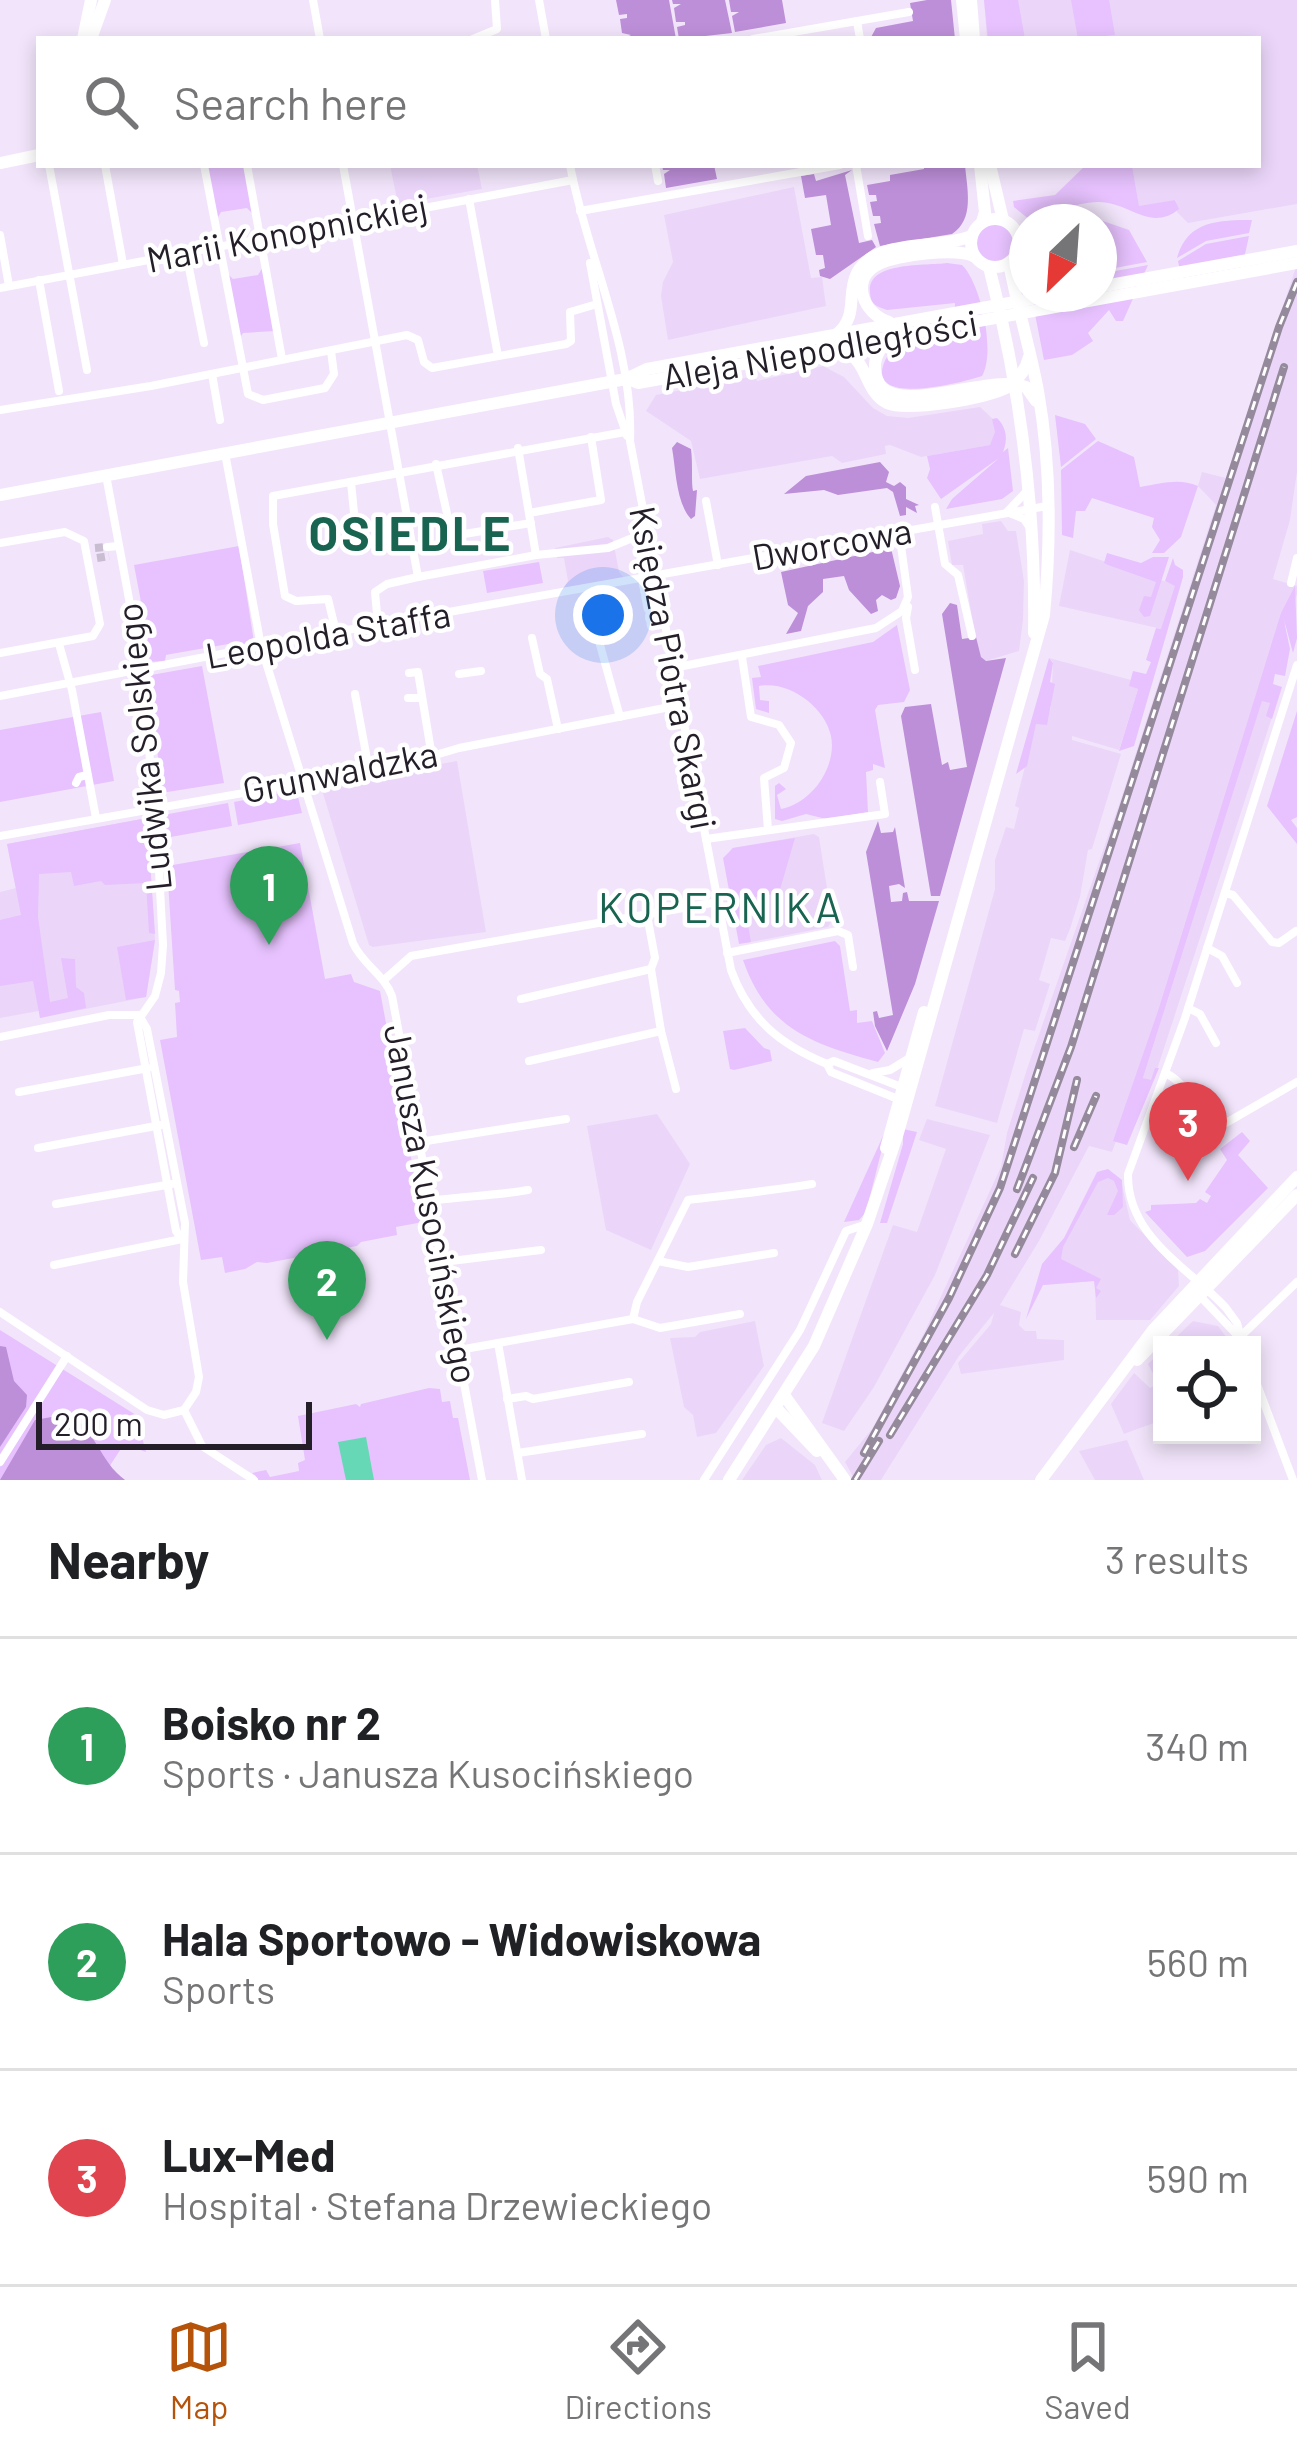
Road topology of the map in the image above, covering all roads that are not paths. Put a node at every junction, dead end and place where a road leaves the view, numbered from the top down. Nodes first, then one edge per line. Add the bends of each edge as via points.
1 (91, 0) edge
2 (105, 0) edge
3 (313, 0) edge
4 (495, 0) edge
5 (539, 0) edge
6 (962, 0) edge
7 (971, 0) edge
8 (909, 12) dead end
9 (857, 21) junction
10 (87, 36) edge
11 (88, 36) edge
12 (319, 36) edge
13 (480, 36) edge
14 (545, 36) edge
15 (770, 36) edge
16 (860, 36) edge
17 (969, 36) edge
18 (970, 36) edge
19 (36, 156) edge
20 (0, 163) edge
21 (50, 168) edge
22 (106, 168) edge
23 (205, 168) edge
24 (248, 168) edge
25 (344, 168) edge
26 (571, 168) edge
27 (656, 168) edge
28 (823, 168) edge
29 (857, 168) edge
30 (980, 168) edge
31 (991, 168) edge
32 (573, 180) junction
33 (658, 182) dead end
34 (469, 199) junction
35 (580, 211) junction
36 (1003, 220) junction
37 (354, 222) junction
38 (982, 222) junction
39 (1009, 225) edge
40 (584, 226) junction
41 (0, 235) edge
42 (868, 236) dead end
43 (971, 236) junction
44 (260, 239) junction
45 (218, 246) junction
46 (1297, 250) edge
47 (186, 253) junction
48 (975, 257) junction
49 (1009, 263) edge
50 (1297, 263) edge
51 (123, 264) junction
52 (989, 267) junction
53 (69, 275) junction
54 (39, 280) junction
55 (1117, 284) edge
56 (4, 287) edge
57 (597, 304) junction
58 (1009, 306) edge
59 (1021, 312) edge
60 (954, 320) junction
61 (894, 330) junction
62 (1003, 339) junction
63 (375, 341) junction
64 (834, 341) junction
65 (204, 343) dead end
66 (331, 351) junction
67 (1030, 352) junction
68 (498, 356) junction
69 (282, 359) junction
70 (241, 368) junction
71 (87, 370) dead end
72 (212, 374) junction
73 (622, 380) junction
74 (1013, 382) junction
75 (981, 390) junction
76 (59, 392) dead end
77 (1040, 407) junction
78 (0, 410) edge
79 (1018, 413) junction
80 (220, 420) dead end
81 (390, 422) junction
82 (591, 436) junction
83 (627, 436) junction
84 (518, 448) junction
85 (226, 453) junction
86 (436, 464) junction
87 (400, 471) junction
88 (106, 475) junction
89 (1029, 479) junction
90 (351, 482) junction
91 (0, 495) edge
92 (706, 501) dead end
93 (1047, 506) junction
94 (935, 507) dead end
95 (1031, 507) junction
96 (1007, 512) junction
97 (530, 518) junction
98 (355, 523) dead end
99 (939, 524) junction
100 (898, 532) junction
101 (1032, 536) junction
102 (629, 539) dead end
103 (0, 543) edge
104 (120, 550) junction
105 (108, 552) tunnel mouth
106 (536, 556) junction
107 (1297, 559) edge
108 (718, 565) junction
109 (657, 577) junction
110 (418, 578) junction
111 (1291, 583) dead end
112 (908, 597) junction
113 (378, 625) junction
114 (336, 632) junction
115 (597, 634) dead end
116 (972, 636) dead end
117 (532, 638) dead end
118 (59, 643) junction
119 (261, 646) junction
120 (1034, 651) junction
121 (0, 653) edge
122 (742, 657) junction
123 (1297, 665) edge
124 (673, 668) junction
125 (142, 669) junction
126 (914, 670) dead end
127 (481, 671) dead end
128 (409, 673) dead end
129 (459, 674) dead end
130 (69, 682) junction
131 (355, 694) dead end
132 (0, 696) edge
133 (408, 698) dead end
134 (421, 698) junction
135 (680, 706) junction
136 (620, 717) junction
137 (558, 729) junction
138 (432, 757) junction
139 (369, 770) junction
140 (87, 776) junction
141 (302, 781) junction
142 (880, 782) dead end
143 (76, 783) dead end
144 (154, 809) junction
145 (96, 818) junction
146 (768, 830) junction
147 (0, 836) edge
148 (706, 839) junction
149 (1225, 892) junction
150 (718, 902) junction
151 (647, 915) junction
152 (1296, 931) edge
153 (1207, 947) junction
154 (728, 953) junction
155 (853, 967) dead end
156 (651, 969) junction
157 (384, 980) junction
158 (1237, 982) dead end
159 (936, 988) junction
160 (521, 999) dead end
161 (1188, 1007) junction
162 (139, 1015) junction
163 (662, 1031) junction
164 (0, 1037) edge
165 (1216, 1043) dead end
166 (909, 1058) junction
167 (529, 1060) dead end
168 (827, 1064) junction
169 (150, 1068) junction
170 (869, 1072) junction
171 (1166, 1072) junction
172 (1297, 1082) edge
173 (676, 1089) dead end
174 (20, 1092) dead end
175 (904, 1096) junction
176 (566, 1119) dead end
177 (161, 1125) junction
178 (420, 1142) junction
179 (38, 1148) dead end
180 (1297, 1178) edge
181 (172, 1184) junction
182 (812, 1184) dead end
183 (528, 1190) dead end
184 (1297, 1195) edge
185 (430, 1201) junction
186 (56, 1204) dead end
187 (867, 1224) junction
188 (182, 1240) junction
189 (541, 1250) dead end
190 (774, 1253) dead end
191 (657, 1261) junction
192 (442, 1262) junction
193 (54, 1264) dead end
194 (1220, 1274) junction
195 (1297, 1282) edge
196 (1198, 1292) junction
197 (1215, 1304) junction
198 (0, 1312) edge
199 (740, 1314) dead end
200 (633, 1319) junction
201 (1240, 1336) edge
202 (1246, 1336) edge
203 (498, 1343) junction
204 (458, 1350) junction
205 (67, 1356) junction
206 (1122, 1373) junction
207 (628, 1382) dead end
208 (784, 1395) junction
209 (1261, 1395) edge
210 (508, 1399) junction
211 (776, 1408) junction
212 (184, 1410) junction
213 (739, 1428) junction
214 (642, 1434) dead end
215 (799, 1435) junction
216 (756, 1439) junction
217 (518, 1454) junction
218 (0, 1462) edge
219 (831, 1464) junction
220 (254, 1480) edge
221 (482, 1480) edge
222 (522, 1480) edge
223 (704, 1480) edge
224 (729, 1480) edge
225 (845, 1480) edge
226 (1042, 1480) edge
227 (1293, 1480) edge

1 - 10 main road
2 - 11 main road
3 - 12 street
4 - 13 street via 496,29
5 - 14 street
6 - 17 main road
7 - 18 main road
8 - 9 street
9 - 15 street
9 - 16 street
19 - 20 main road
21 - 53 street
22 - 51 street
23 - 45 street
24 - 44 street
25 - 37 street
26 - 32 street
27 - 33 street
28 - 35 street
29 - 42 street
30 - 38 main road
31 - 36 main road
32 - 34 street, Marii Konopnickiej
32 - 35 street
34 - 37 street, Marii Konopnickiej
34 - 68 street
35 - 40 street
36 - 38 main road
36 - 39 main road
37 - 44 street, Marii Konopnickiej
37 - 63 street
38 - 43 main road
40 - 57 street
40 - 73 street
41 - 56 street
43 - 48 main road
43 - 64 main road via 875,256 859,270 851,315
44 - 45 street, Marii Konopnickiej
44 - 69 street
45 - 47 street, Marii Konopnickiej
45 - 70 street
46 - 55 main road
47 - 51 street, Marii Konopnickiej
47 - 65 street
48 - 52 main road
48 - 61 main road via 957,251 870,270 862,286 867,309
49 - 52 main road
50 - 60 main road, Aleja Niepodległości
51 - 53 street, Marii Konopnickiej
52 - 62 main road
53 - 54 street, Marii Konopnickiej
53 - 71 street
54 - 56 street, Marii Konopnickiej
54 - 76 street
57 - 68 street via 570,312 566,344
57 - 73 street
58 - 60 main road, Aleja Niepodległości
59 - 67 main road
60 - 61 main road, Aleja Niepodległości
61 - 64 main road, Aleja Niepodległości
61 - 75 main road via 874,365 891,394
62 - 74 main road
62 - 75 main road via 999,371
63 - 66 street
63 - 68 street via 416,337 432,368
63 - 81 street
64 - 73 main road, Aleja Niepodległości via 636,371
64 - 75 main road via 857,357 872,389 893,405
66 - 69 street
66 - 70 street via 334,374 325,388 263,400 248,394
67 - 74 main road
67 - 77 main road
69 - 70 street
70 - 72 street
72 - 78 street
72 - 80 street
73 - 81 main road, Aleja Niepodległości
73 - 83 street, Księdza Piotra Skargi via 631,410
74 - 75 main road
74 - 77 main road
74 - 79 main road
75 - 79 main road
77 - 93 main road
79 - 89 main road
81 - 85 main road, Aleja Niepodległości
81 - 87 street
82 - 83 street
82 - 84 street
82 - 97 street via 601,500
83 - 109 street, Księdza Piotra Skargi
84 - 86 street
84 - 97 street
85 - 88 main road, Aleja Niepodległości
85 - 119 street, Janusza Kusocińskiego
86 - 87 street
86 - 97 street via 452,536
87 - 90 street
87 - 110 street
88 - 91 main road, Aleja Niepodległości
88 - 104 street, Ludwika Solskiego
89 - 95 main road
89 - 96 street
90 - 98 street
90 - 114 street via 271,499 285,596 328,599
92 - 108 street
93 - 95 street, Dworcowa
93 - 120 main road via 1046,600
94 - 99 street
95 - 96 street, Dworcowa
95 - 101 main road
96 - 99 street, Dworcowa
96 - 101 street via 1024,519
97 - 106 street
99 - 100 street, Dworcowa
99 - 116 street
100 - 108 street, Dworcowa
100 - 112 street
101 - 120 main road
102 - 106 street
103 - 118 street via 64,532 92,554 98,631
104 - 105 street
104 - 125 street, Ludwika Solskiego
106 - 110 street
107 - 111 street
108 - 109 street, Dworcowa
109 - 113 street, Leopolda Staffa
109 - 124 street, Księdza Piotra Skargi
110 - 113 street via 375,592
112 - 122 street via 902,611 866,633
112 - 126 street
113 - 114 street, Leopolda Staffa
114 - 119 street, Leopolda Staffa
115 - 136 street
117 - 137 street
118 - 121 street
118 - 130 street
119 - 125 street, Leopolda Staffa
119 - 141 street, Janusza Kusocińskiego
120 - 159 main road
122 - 124 street
122 - 146 street via 751,717 778,724 791,743 784,769 764,778
123 - 149 street
124 - 135 street, Księdza Piotra Skargi
125 - 130 street, Leopolda Staffa
125 - 144 street, Ludwika Solskiego
127 - 129 street
128 - 134 street via 418,672
130 - 132 street, Leopolda Staffa
130 - 140 street
131 - 139 street
133 - 134 street
134 - 138 street
135 - 136 street, Grunwaldzka
135 - 148 street, Księdza Piotra Skargi
136 - 137 street, Grunwaldzka
137 - 138 street, Grunwaldzka
138 - 139 street, Grunwaldzka
139 - 141 street, Grunwaldzka
140 - 143 street
140 - 145 street
141 - 144 street, Grunwaldzka
141 - 157 street, Janusza Kusocińskiego via 352,943
142 - 146 street via 884,814
144 - 145 street, Grunwaldzka
144 - 162 street, Ludwika Solskiego via 163,952 155,996
145 - 147 street, Grunwaldzka
146 - 148 street
148 - 150 street, Księdza Piotra Skargi
149 - 152 street via 1272,942
149 - 153 street
150 - 151 street
150 - 154 street, Księdza Piotra Skargi
151 - 156 street
151 - 157 street via 411,956
153 - 158 street
153 - 161 street
154 - 155 street via 838,931 848,935
154 - 168 street, Księdza Piotra Skargi via 753,1016
156 - 160 street
156 - 163 street
157 - 178 street, Janusza Kusocińskiego
159 - 166 main road
159 - 175 main road
161 - 165 street
161 - 171 street
162 - 164 street
162 - 169 street, Ludwika Solskiego
163 - 167 street
163 - 173 street
166 - 170 street
166 - 175 main road
168 - 170 street, Księdza Piotra Skargi
168 - 175 street, Księdza Piotra Skargi
169 - 174 street
169 - 177 street, Ludwika Solskiego
170 - 175 street, Księdza Piotra Skargi
171 - 172 street via 1219,1127
171 - 196 street via 1130,1162 1128,1195 1137,1220
175 - 187 main road
176 - 178 street
177 - 179 street
177 - 181 street, Ludwika Solskiego
178 - 185 street, Janusza Kusocińskiego
180 - 196 main road
181 - 186 street
181 - 188 street, Ludwika Solskiego
182 - 191 street via 688,1200
183 - 185 street
184 - 194 main road
185 - 192 street, Janusza Kusocińskiego
187 - 208 main road
187 - 213 street via 845,1231 800,1330
188 - 193 street
188 - 212 street, Ludwika Solskiego via 199,1377
189 - 192 street
190 - 191 street via 688,1267
191 - 200 street
192 - 204 street, Janusza Kusocińskiego
194 - 196 main road
194 - 197 street
195 - 202 street
196 - 197 street
196 - 197 street
196 - 206 main road
196 - 206 main road
197 - 201 street
198 - 205 street
199 - 200 street via 660,1328
200 - 203 street
203 - 204 street
203 - 210 street
204 - 221 street, Janusza Kusocińskiego
205 - 212 street via 147,1410
205 - 218 street
206 - 226 main road
207 - 210 street
208 - 211 main road
208 - 219 main road
209 - 227 street
210 - 217 street
211 - 215 main road
211 - 216 main road
212 - 220 street via 202,1446
213 - 216 street
213 - 223 street
214 - 217 street
215 - 216 main road
215 - 219 main road
216 - 224 main road
217 - 222 street
219 - 225 main road

